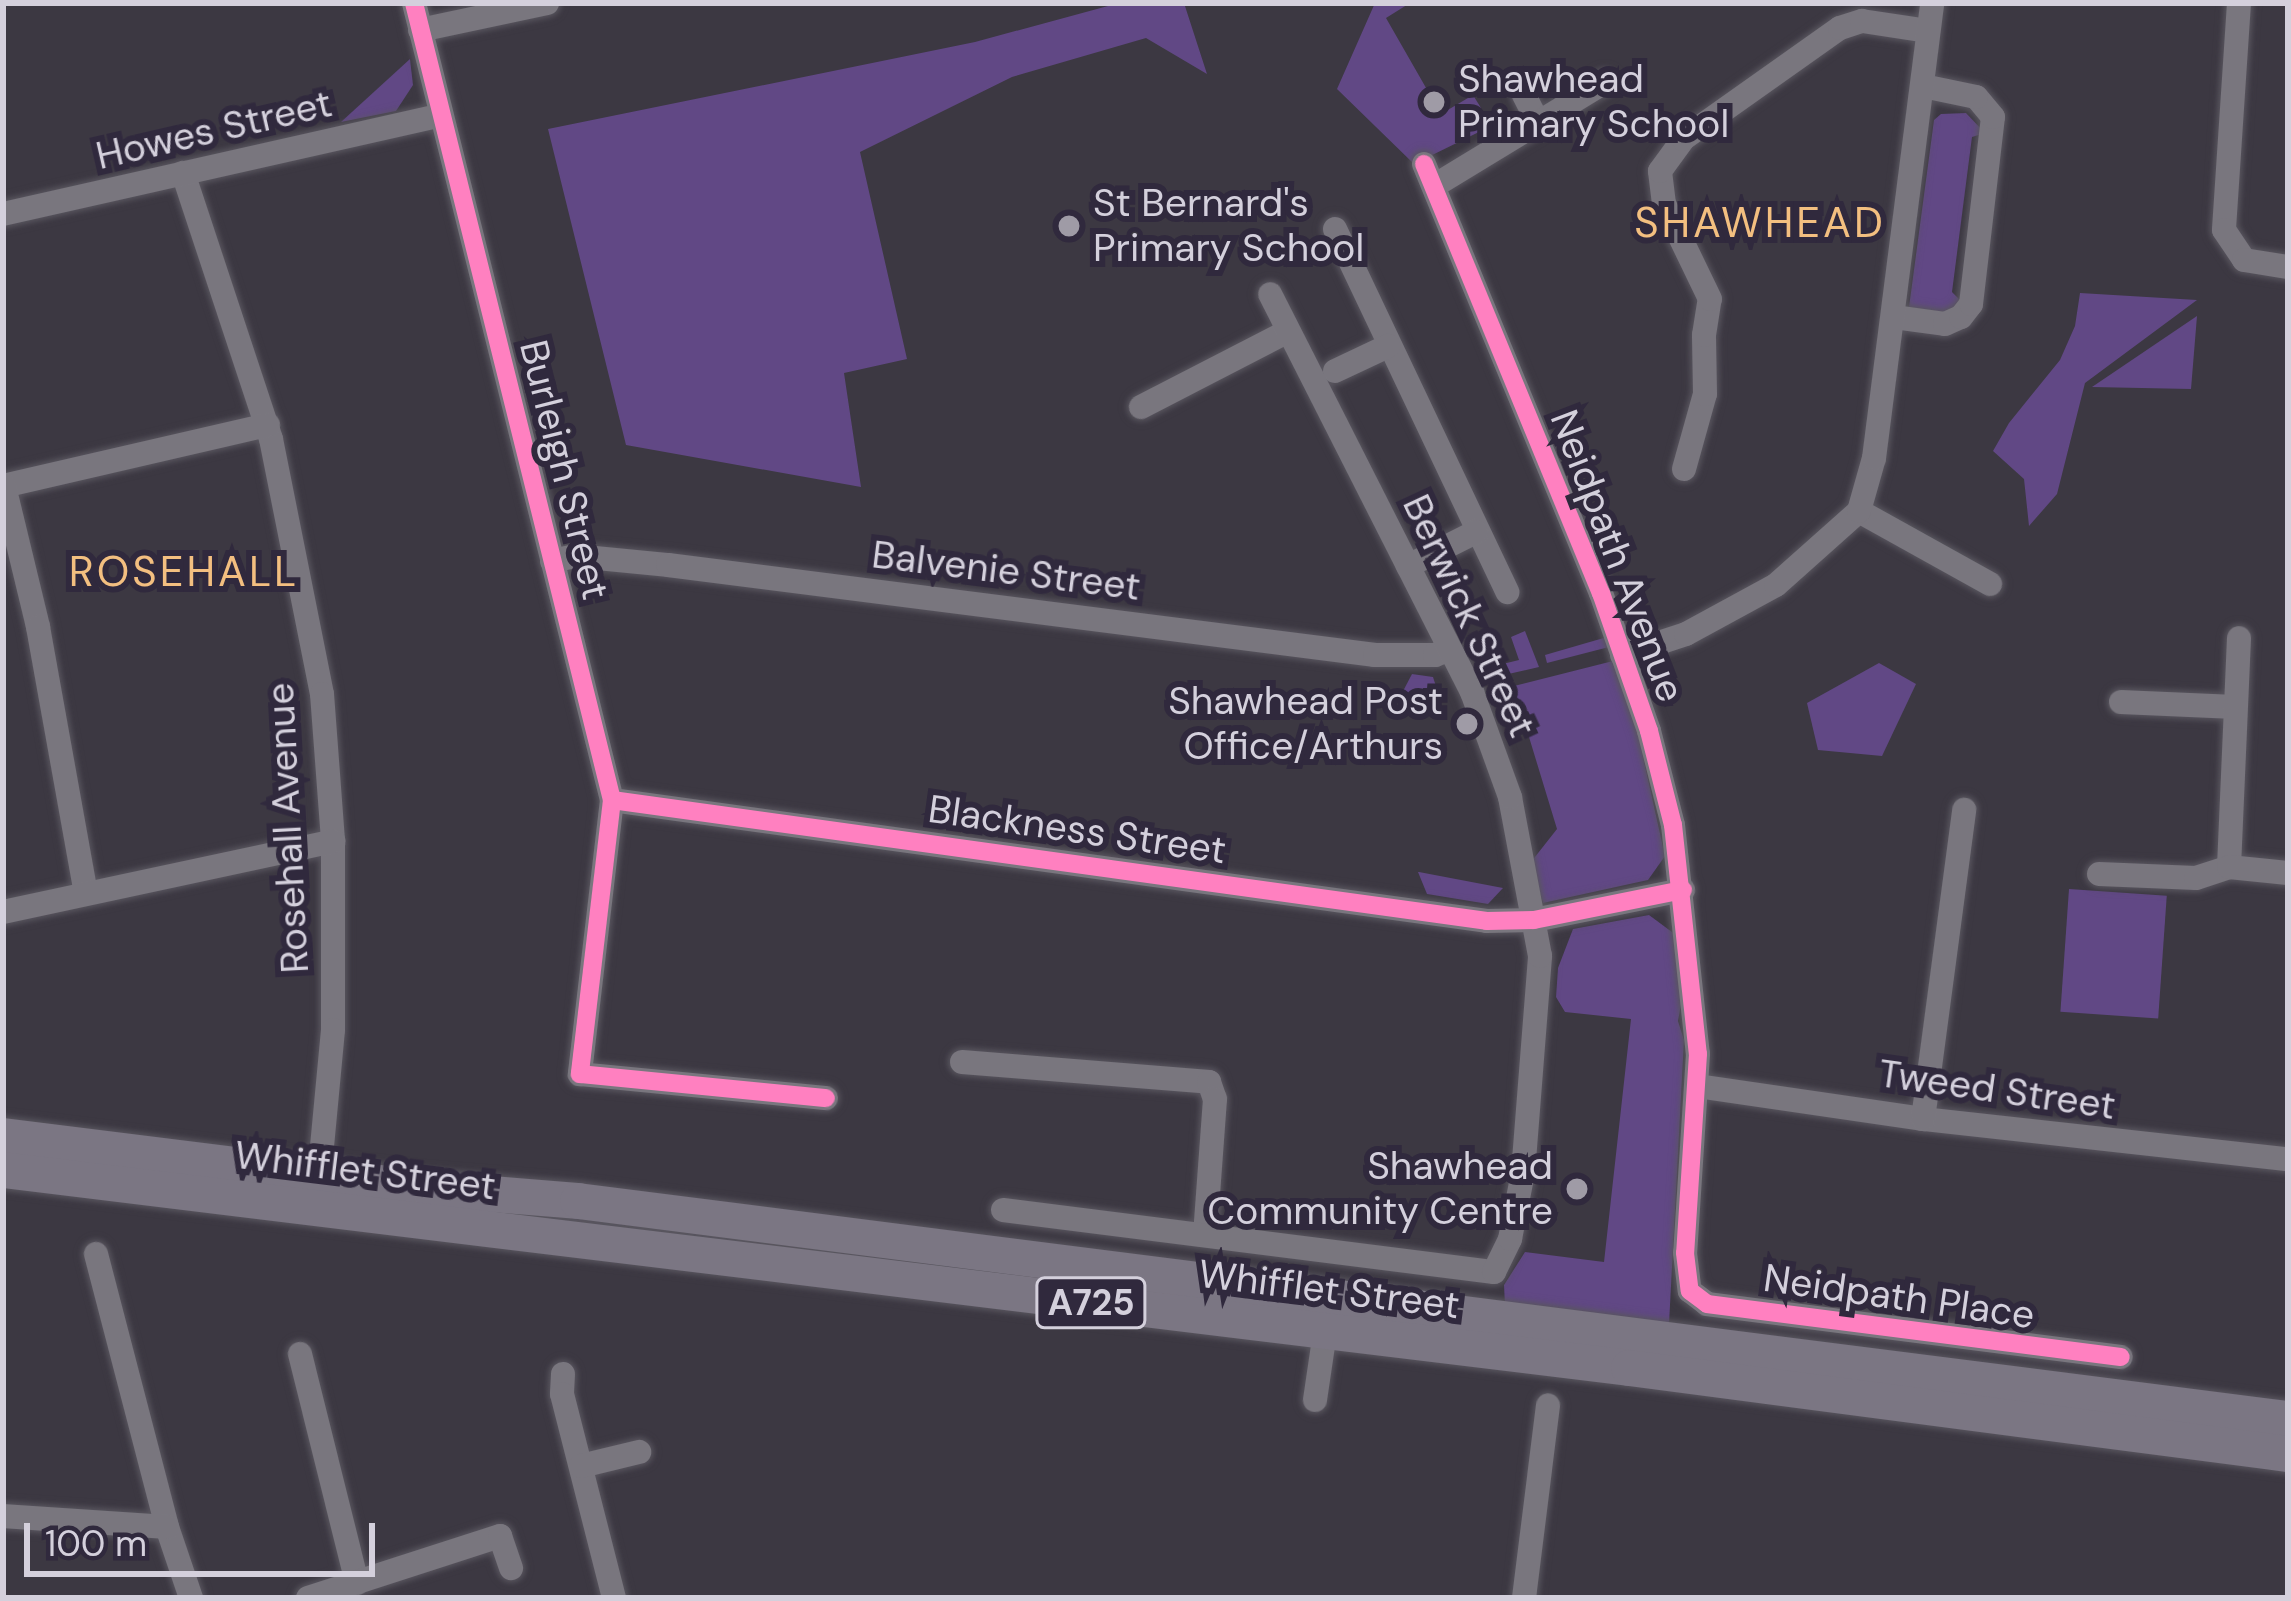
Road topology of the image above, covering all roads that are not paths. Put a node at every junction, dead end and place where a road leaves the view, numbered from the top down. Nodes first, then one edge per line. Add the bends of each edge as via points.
1 (414, 3) edge
2 (547, 3) edge
3 (1932, 3) edge
4 (2240, 3) edge
5 (420, 30) junction
6 (1927, 31) junction
7 (1605, 82) dead end
8 (1923, 86) junction
9 (1524, 95) dead end
10 (441, 115) junction
11 (1538, 121) junction
12 (183, 173) junction
13 (3, 214) edge
14 (1335, 229) dead end
15 (2288, 267) edge
16 (1270, 294) dead end
17 (1894, 317) junction
18 (1288, 331) junction
19 (1388, 346) junction
20 (1335, 371) dead end
21 (1141, 407) dead end
22 (268, 425) junction
23 (1684, 469) dead end
24 (4, 486) edge
25 (1859, 511) junction
26 (1476, 532) junction
27 (552, 561) junction
28 (1408, 566) junction
29 (1990, 584) dead end
30 (1507, 592) dead end
31 (2239, 638) dead end
32 (1450, 649) junction
33 (1622, 655) junction
34 (2121, 702) dead end
35 (2235, 707) junction
36 (612, 800) junction
37 (1964, 810) dead end
38 (334, 841) junction
39 (2229, 867) junction
40 (2288, 873) edge
41 (2099, 874) dead end
42 (1682, 890) junction
43 (86, 893) junction
44 (3, 913) edge
45 (1534, 920) junction
46 (962, 1061) dead end
47 (1698, 1086) junction
48 (826, 1098) dead end
49 (1923, 1119) junction
50 (3, 1136) edge
51 (2288, 1159) edge
52 (3, 1170) edge
53 (318, 1191) junction
54 (1003, 1210) dead end
55 (1205, 1234) junction
56 (96, 1254) dead end
57 (1685, 1274) joint
58 (1325, 1332) junction
59 (1630, 1353) junction
60 (300, 1354) dead end
61 (2121, 1357) dead end
62 (1691, 1361) junction
63 (563, 1374) dead end
64 (1315, 1400) dead end
65 (1548, 1405) dead end
66 (2288, 1419) edge
67 (638, 1452) dead end
68 (2288, 1454) edge
69 (581, 1466) junction
70 (3, 1516) edge
71 (167, 1527) junction
72 (511, 1568) dead end
73 (357, 1582) junction
74 (191, 1598) edge
75 (308, 1598) edge
76 (614, 1598) edge
77 (1524, 1598) edge

1 - 5 street, Burleigh Street
2 - 5 street
3 - 6 street
4 - 15 street via 2224,230 2244,260
5 - 10 street, Burleigh Street
6 - 8 street
6 - 23 street via 1862,21 1840,28 1683,139 1660,171 1664,203 1710,299 1705,394
7 - 11 street, Neidpath Avenue
8 - 17 street
8 - 17 street via 1976,98 1993,117 1972,304 1945,324
9 - 11 street
10 - 12 street, Howes Street
10 - 27 street, Burleigh Street
11 - 33 street, Neidpath Avenue via 1429,175
12 - 13 street, Howes Street
12 - 22 street, Rosehall Avenue
14 - 19 street
16 - 18 street, Berwick Street
17 - 25 street
18 - 21 street
18 - 28 street, Berwick Street
19 - 20 street
19 - 26 street
22 - 24 street
22 - 38 street, Rosehall Avenue via 322,694
24 - 43 street
25 - 29 street
25 - 33 street via 1776,586 1686,634
26 - 28 street
26 - 30 street
27 - 32 street, Balvenie Street via 668,565 1376,656
27 - 36 street, Burleigh Street
28 - 32 street, Berwick Street
31 - 35 street
32 - 45 street, Berwick Street via 1495,746
33 - 42 street, Neidpath Avenue via 1655,755
34 - 35 street
35 - 39 street
36 - 45 street, Blackness Street via 1393,909
36 - 48 street, Burleigh Street via 580,1074
37 - 49 street
38 - 43 street
38 - 53 street, Rosehall Avenue via 333,1030
39 - 40 street
39 - 41 street via 2196,878
42 - 45 street, Blackness Street
42 - 47 street, Neidpath Avenue
43 - 44 street
45 - 55 street, Berwick Street via 1540,956 1523,1173 1510,1239 1494,1272
46 - 55 street via 1209,1082 1215,1099
47 - 49 street, Tweed Street
47 - 57 street, Neidpath Avenue
49 - 51 street, Tweed Street
50 - 53 main road, Whifflet Street / A725
52 - 53 main road, Whifflet Street / A725
53 - 58 main road, Whifflet Street / A725
53 - 59 main road, Whifflet Street / A725 via 578,1201
54 - 55 street
56 - 71 street
57 - 61 street, Neidpath Place via 1706,1304
58 - 59 main road, Whifflet Street / A725
58 - 64 street
59 - 62 main road, Whifflet Street / A725
60 - 73 street
62 - 66 main road, Whifflet Street / A725
62 - 68 main road, Whifflet Street / A725
63 - 69 street
65 - 77 street
67 - 69 street
69 - 76 street
70 - 71 street
71 - 74 street
72 - 73 street via 500,1536
73 - 75 street

